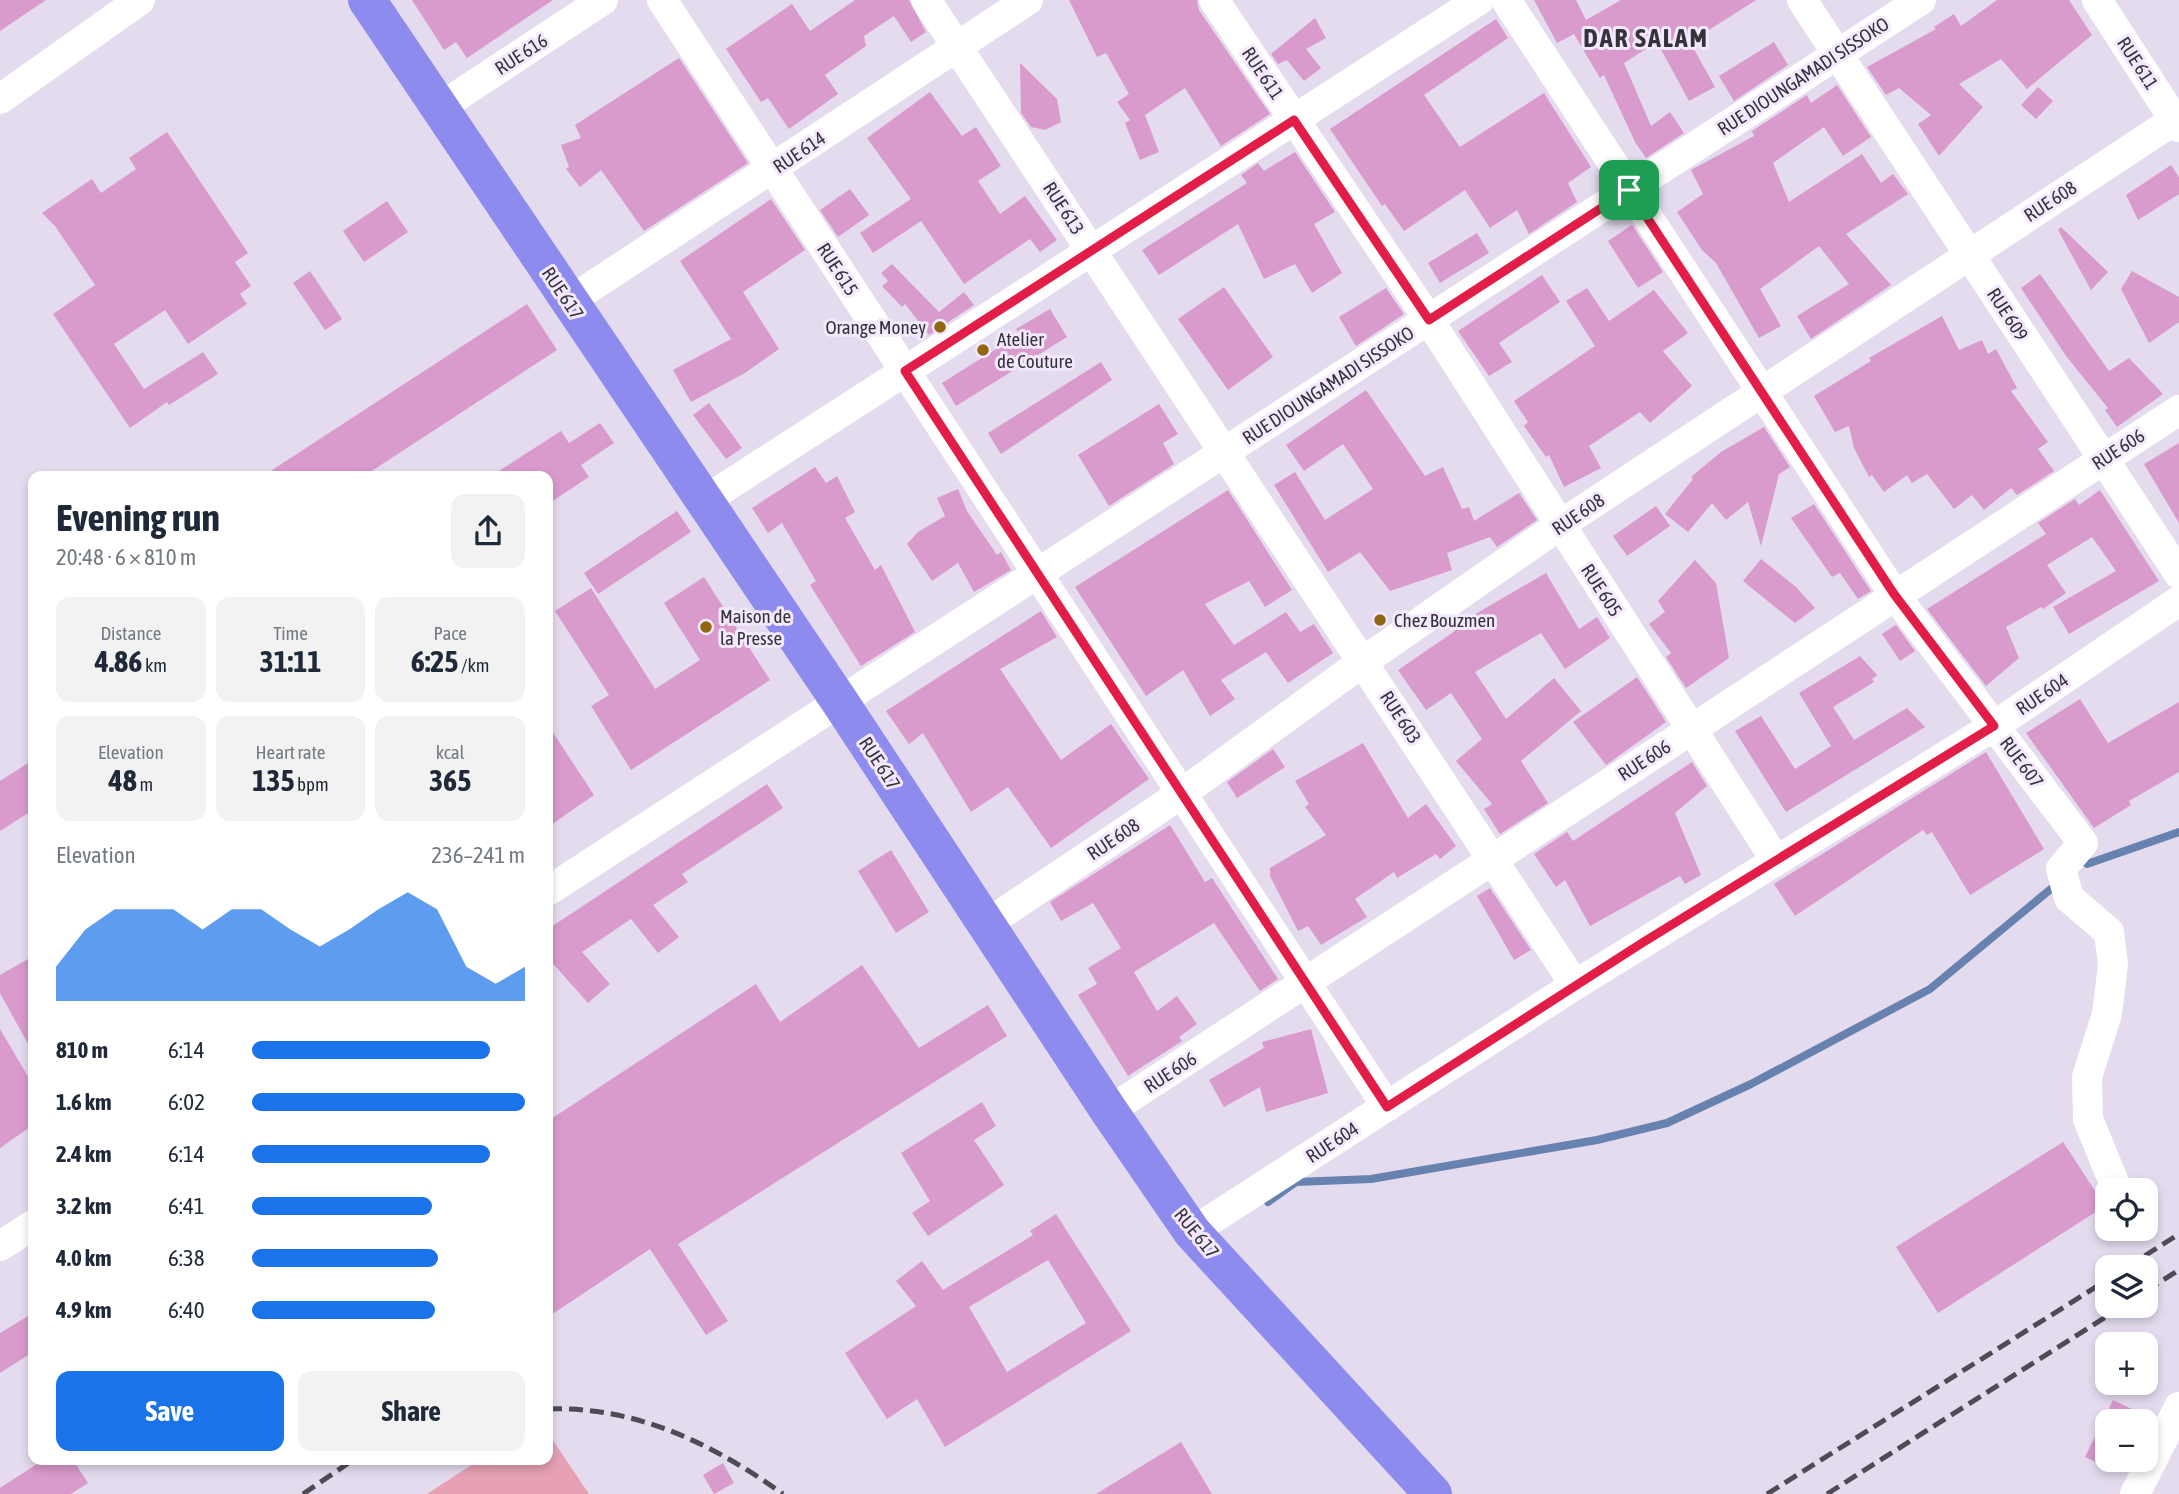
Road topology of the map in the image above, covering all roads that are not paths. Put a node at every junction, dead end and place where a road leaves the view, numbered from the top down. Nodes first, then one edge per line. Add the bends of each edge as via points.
1 (140, 0) edge
2 (367, 0) edge
3 (603, 0) edge
4 (662, 0) edge
5 (926, 0) edge
6 (1028, 0) edge
7 (1214, 0) edge
8 (1479, 0) edge
9 (1506, 0) edge
10 (1802, 0) edge
11 (1921, 0) edge
12 (2097, 0) edge
13 (957, 47) junction
14 (1837, 54) junction
15 (0, 99) edge
16 (439, 108) junction
17 (1294, 120) junction
18 (2177, 121) edge
19 (773, 170) junction
20 (1629, 190) junction
21 (1091, 251) junction
22 (1969, 255) junction
23 (568, 302) junction
24 (1429, 320) junction
25 (905, 371) junction
26 (1762, 393) junction
27 (2179, 410) edge
28 (1225, 452) junction
29 (2103, 459) junction
30 (704, 501) junction
31 (1560, 525) junction
32 (1037, 573) junction
33 (2179, 574) edge
34 (1894, 594) junction
35 (2179, 601) edge
36 (1364, 661) junction
37 (840, 702) junction
38 (1994, 726) junction
39 (1691, 729) junction
40 (1181, 794) junction
41 (1494, 859) junction
42 (1776, 859) junction
43 (553, 888) edge
44 (985, 925) junction
45 (1306, 984) junction
46 (1575, 985) junction
47 (1387, 1107) junction
48 (1109, 1111) junction
49 (2112, 1178) edge
50 (28, 1228) edge
51 (1192, 1232) junction
52 (0, 1246) edge
53 (2179, 1407) edge
54 (1433, 1494) edge
55 (2134, 1494) edge

1 - 15 street
2 - 16 highway, RUE 617
3 - 16 street, RUE 616
4 - 19 street, RUE 615
5 - 13 street, RUE 613
6 - 13 street, RUE 614
7 - 17 street, RUE 611
8 - 17 street
9 - 20 street
10 - 14 street
11 - 14 street, RUE DIOUNGAMADI SISSOKO
12 - 18 street, RUE 611
13 - 19 street, RUE 614
13 - 21 street, RUE 613
14 - 20 street, RUE DIOUNGAMADI SISSOKO
14 - 22 street, RUE 609
16 - 23 highway, RUE 617
17 - 21 street
17 - 24 street, RUE 611
18 - 22 street, RUE 608
19 - 23 street, RUE 614
19 - 25 street, RUE 615
20 - 24 street, RUE DIOUNGAMADI SISSOKO
20 - 26 street, RUE 607
21 - 25 street
21 - 28 street, RUE 613
22 - 26 street, RUE 608
22 - 29 street, RUE 609
23 - 30 highway, RUE 617
24 - 28 street, RUE DIOUNGAMADI SISSOKO
24 - 31 street, RUE 605
25 - 30 street
25 - 32 street, RUE 615
26 - 31 street, RUE 608
26 - 34 street, RUE 607
27 - 29 street, RUE 606
28 - 32 street, RUE DIOUNGAMADI SISSOKO
28 - 36 street, RUE 603
29 - 33 street, RUE 609
29 - 34 street, RUE 606
30 - 37 highway, RUE 617
31 - 36 street, RUE 608
31 - 39 street, RUE 605
32 - 37 street, RUE DIOUNGAMADI SISSOKO
32 - 40 street, RUE 615
34 - 38 street, RUE 607
34 - 39 street, RUE 606
35 - 38 street, RUE 604
36 - 40 street, RUE 608
36 - 41 street, RUE 603
37 - 43 street, RUE DIOUNGAMADI SISSOKO
37 - 44 highway, RUE 617
38 - 42 street, RUE 604
38 - 49 street, RUE 607 via 2083,843 2061,869 2069,898 2109,932 2113,965 2107,1014 2087,1077 2088,1119
39 - 41 street, RUE 606
39 - 42 street, RUE 605
40 - 44 street, RUE 608
40 - 45 street, RUE 615
41 - 45 street, RUE 606
41 - 46 street, RUE 603
42 - 46 street, RUE 604
44 - 48 highway, RUE 617
45 - 47 street, RUE 615
45 - 48 street, RUE 606
46 - 47 street, RUE 604
47 - 51 street, RUE 604
48 - 51 highway, RUE 617
50 - 52 street
51 - 54 highway, RUE 617
53 - 55 street

